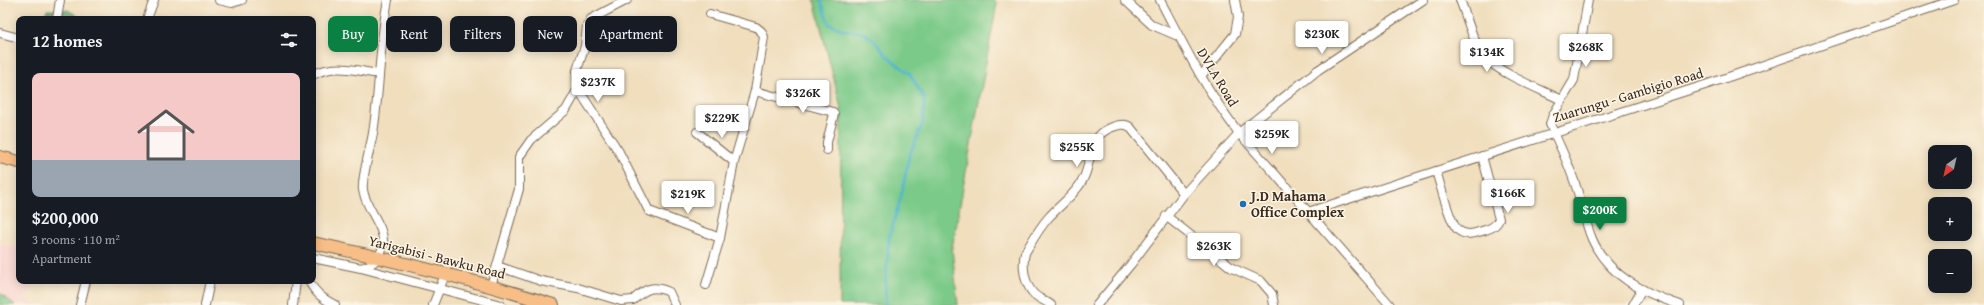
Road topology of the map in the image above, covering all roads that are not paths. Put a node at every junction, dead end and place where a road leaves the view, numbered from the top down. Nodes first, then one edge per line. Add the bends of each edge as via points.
1 (60, 0) edge
2 (154, 0) edge
3 (219, 0) edge
4 (242, 0) edge
5 (388, 0) edge
6 (627, 0) edge
7 (1126, 0) edge
8 (1160, 0) edge
9 (1235, 0) edge
10 (1423, 0) edge
11 (1460, 0) edge
12 (1588, 0) edge
13 (1954, 0) edge
14 (710, 14) dead end
15 (57, 16) edge
16 (148, 16) edge
17 (0, 34) edge
18 (1178, 36) junction
19 (16, 37) edge
20 (316, 74) edge
21 (379, 74) junction
22 (1201, 76) junction
23 (578, 88) junction
24 (754, 91) junction
25 (1562, 100) junction
26 (697, 132) dead end
27 (1553, 132) junction
28 (1239, 133) junction
29 (827, 150) dead end
30 (1482, 156) junction
31 (0, 157) edge
32 (16, 161) edge
33 (734, 162) junction
34 (1436, 171) junction
35 (1184, 194) junction
36 (1308, 212) junction
37 (1166, 216) junction
38 (720, 238) junction
39 (316, 244) edge
40 (379, 257) junction
41 (316, 259) edge
42 (497, 266) junction
43 (361, 268) junction
44 (445, 275) junction
45 (85, 284) edge
46 (209, 284) edge
47 (296, 284) edge
48 (310, 284) edge
49 (706, 285) dead end
50 (491, 286) junction
51 (1642, 289) junction
52 (438, 290) junction
53 (633, 303) edge
54 (80, 305) edge
55 (205, 305) edge
56 (292, 305) edge
57 (335, 305) edge
58 (433, 305) edge
59 (501, 305) edge
60 (553, 305) edge
61 (675, 305) edge
62 (1051, 305) edge
63 (1097, 305) edge
64 (1274, 305) edge
65 (1390, 305) edge
66 (1633, 305) edge
67 (1680, 305) edge

1 - 15 street
2 - 16 street
3 - 4 street via 232,3
5 - 21 street
6 - 23 street via 591,19 587,25 585,46 577,70
7 - 18 street via 1152,25
8 - 18 street, DVLA Road
9 - 22 street via 1238,17 1235,34
10 - 28 street via 1318,70
11 - 25 street via 1474,39 1486,58 1505,72
12 - 25 street via 1575,75
13 - 27 street, Zuarungu - Gambigio Road via 1705,85
14 - 24 street via 756,27 761,31 764,38
17 - 19 street
18 - 22 street, DVLA Road
20 - 21 street via 340,68
21 - 40 street via 374,132 362,189 383,237
22 - 28 street, DVLA Road via 1221,110
23 - 38 street via 619,152 649,211
23 - 42 street via 566,110 531,140 519,157 519,189
24 - 29 street via 833,112
24 - 33 street
25 - 27 street via 1550,120
26 - 33 street
27 - 30 street, Zuarungu - Gambigio Road
27 - 51 street via 1574,178 1592,239 1601,256 1614,271
28 - 35 street
28 - 36 street, DVLA Road
30 - 34 street, Zuarungu - Gambigio Road
30 - 34 street via 1498,219 1493,227 1479,232 1464,234 1454,226
31 - 32 highway
33 - 38 street
34 - 36 street, Zuarungu - Gambigio Road
35 - 37 street
35 - 62 street via 1126,124 1102,133 1093,146 1080,185 1048,218 1025,253 1023,260 1029,287 1033,294
36 - 65 street, DVLA Road
37 - 63 street
37 - 64 street via 1232,268 1261,281 1272,294
38 - 49 street
39 - 40 highway, Yarigabisi - Bawku Road
40 - 43 street
40 - 44 highway, Yarigabisi - Bawku Road
41 - 43 street
42 - 50 street
42 - 53 street via 540,281
43 - 52 street
44 - 50 highway, Yarigabisi - Bawku Road
44 - 52 street
45 - 54 street
46 - 55 street
47 - 56 street
48 - 57 street via 322,299
50 - 60 highway, Yarigabisi - Bawku Road
51 - 66 street
51 - 67 street
52 - 58 street
52 - 59 street
53 - 61 street via 641,293 659,287 670,292

